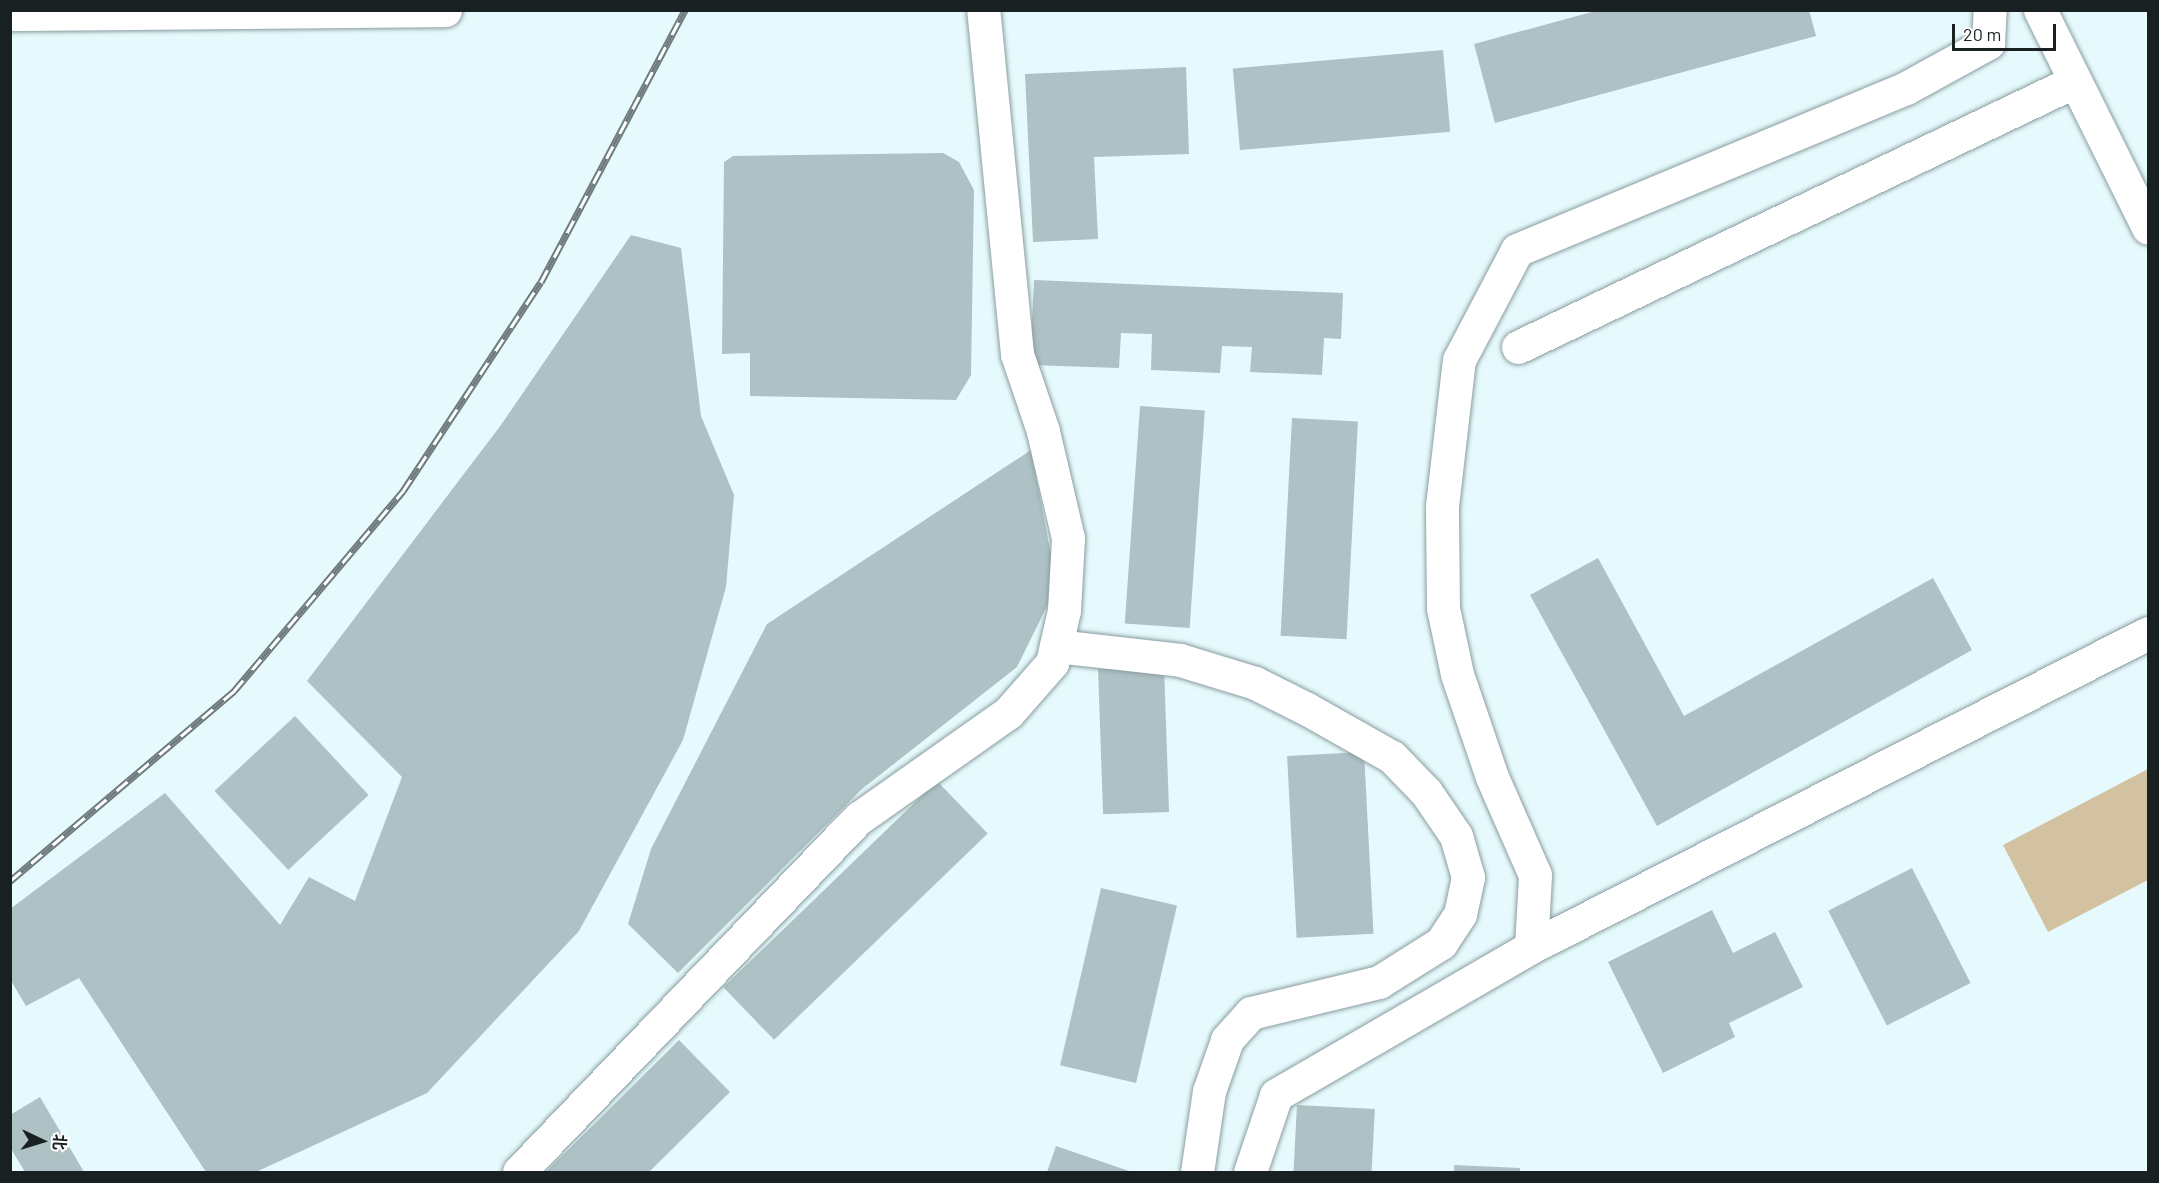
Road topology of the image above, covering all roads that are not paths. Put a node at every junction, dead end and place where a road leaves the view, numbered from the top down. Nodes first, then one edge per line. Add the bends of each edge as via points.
1 (446, 10) edge
2 (983, 10) edge
3 (1990, 10) edge
4 (2040, 10) edge
5 (10, 14) edge
6 (2073, 81) junction
7 (2148, 228) edge
8 (1518, 347) dead end
9 (2148, 633) edge
10 (1056, 646) junction
11 (1531, 947) junction
12 (519, 1173) edge
13 (1197, 1173) edge
14 (1250, 1173) edge

1 - 5 street
2 - 10 street via 1017,354 1044,431 1068,538 1064,610
3 - 11 street via 1988,43 1906,88 1516,250 1459,360 1442,506 1443,608 1457,674 1489,767 1535,875
4 - 6 street
6 - 7 street
6 - 8 street
9 - 11 street
10 - 12 street via 1052,663 1008,713 859,818
10 - 13 street via 1180,660 1255,683 1307,709 1392,757 1426,792 1456,836 1468,877 1460,914 1441,943 1379,982 1251,1013 1227,1040 1209,1091
11 - 14 street via 1276,1095

